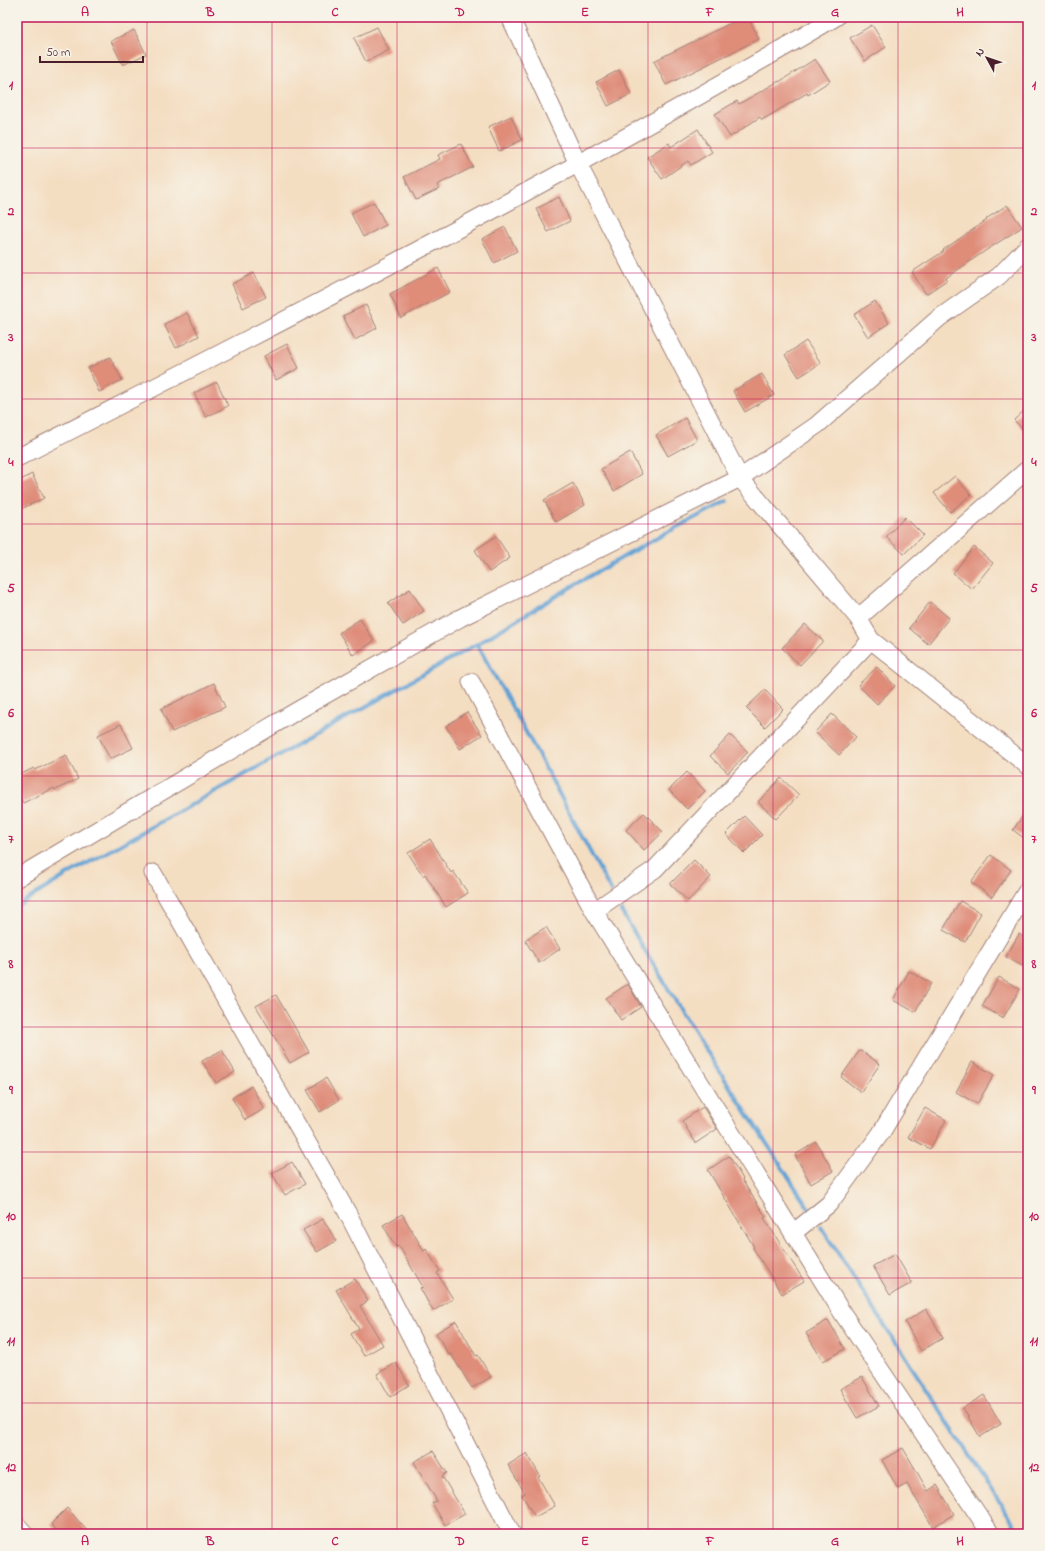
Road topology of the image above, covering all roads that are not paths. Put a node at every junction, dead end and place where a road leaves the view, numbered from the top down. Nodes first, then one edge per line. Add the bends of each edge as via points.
1 (510, 17) edge
2 (836, 17) edge
3 (578, 164) junction
4 (1028, 246) edge
5 (17, 458) edge
6 (1028, 468) edge
7 (740, 478) junction
8 (858, 618) junction
9 (871, 640) junction
10 (471, 682) dead end
11 (1028, 766) edge
12 (153, 873) dead end
13 (17, 878) edge
14 (1028, 888) edge
15 (594, 911) junction
16 (793, 1233) junction
17 (17, 1525) edge
18 (25, 1534) edge
19 (512, 1534) edge
20 (991, 1534) edge

1 - 3 street
2 - 3 street
3 - 5 street via 423,248
3 - 7 street
4 - 7 street via 999,276 939,318 817,425
6 - 8 street
7 - 8 street
7 - 13 street via 460,618 295,712
8 - 9 street
9 - 11 street
9 - 15 street via 655,869
10 - 15 street
12 - 19 street via 347,1212
14 - 16 street via 881,1133 829,1204
15 - 16 street
16 - 20 street via 843,1314
17 - 18 street

